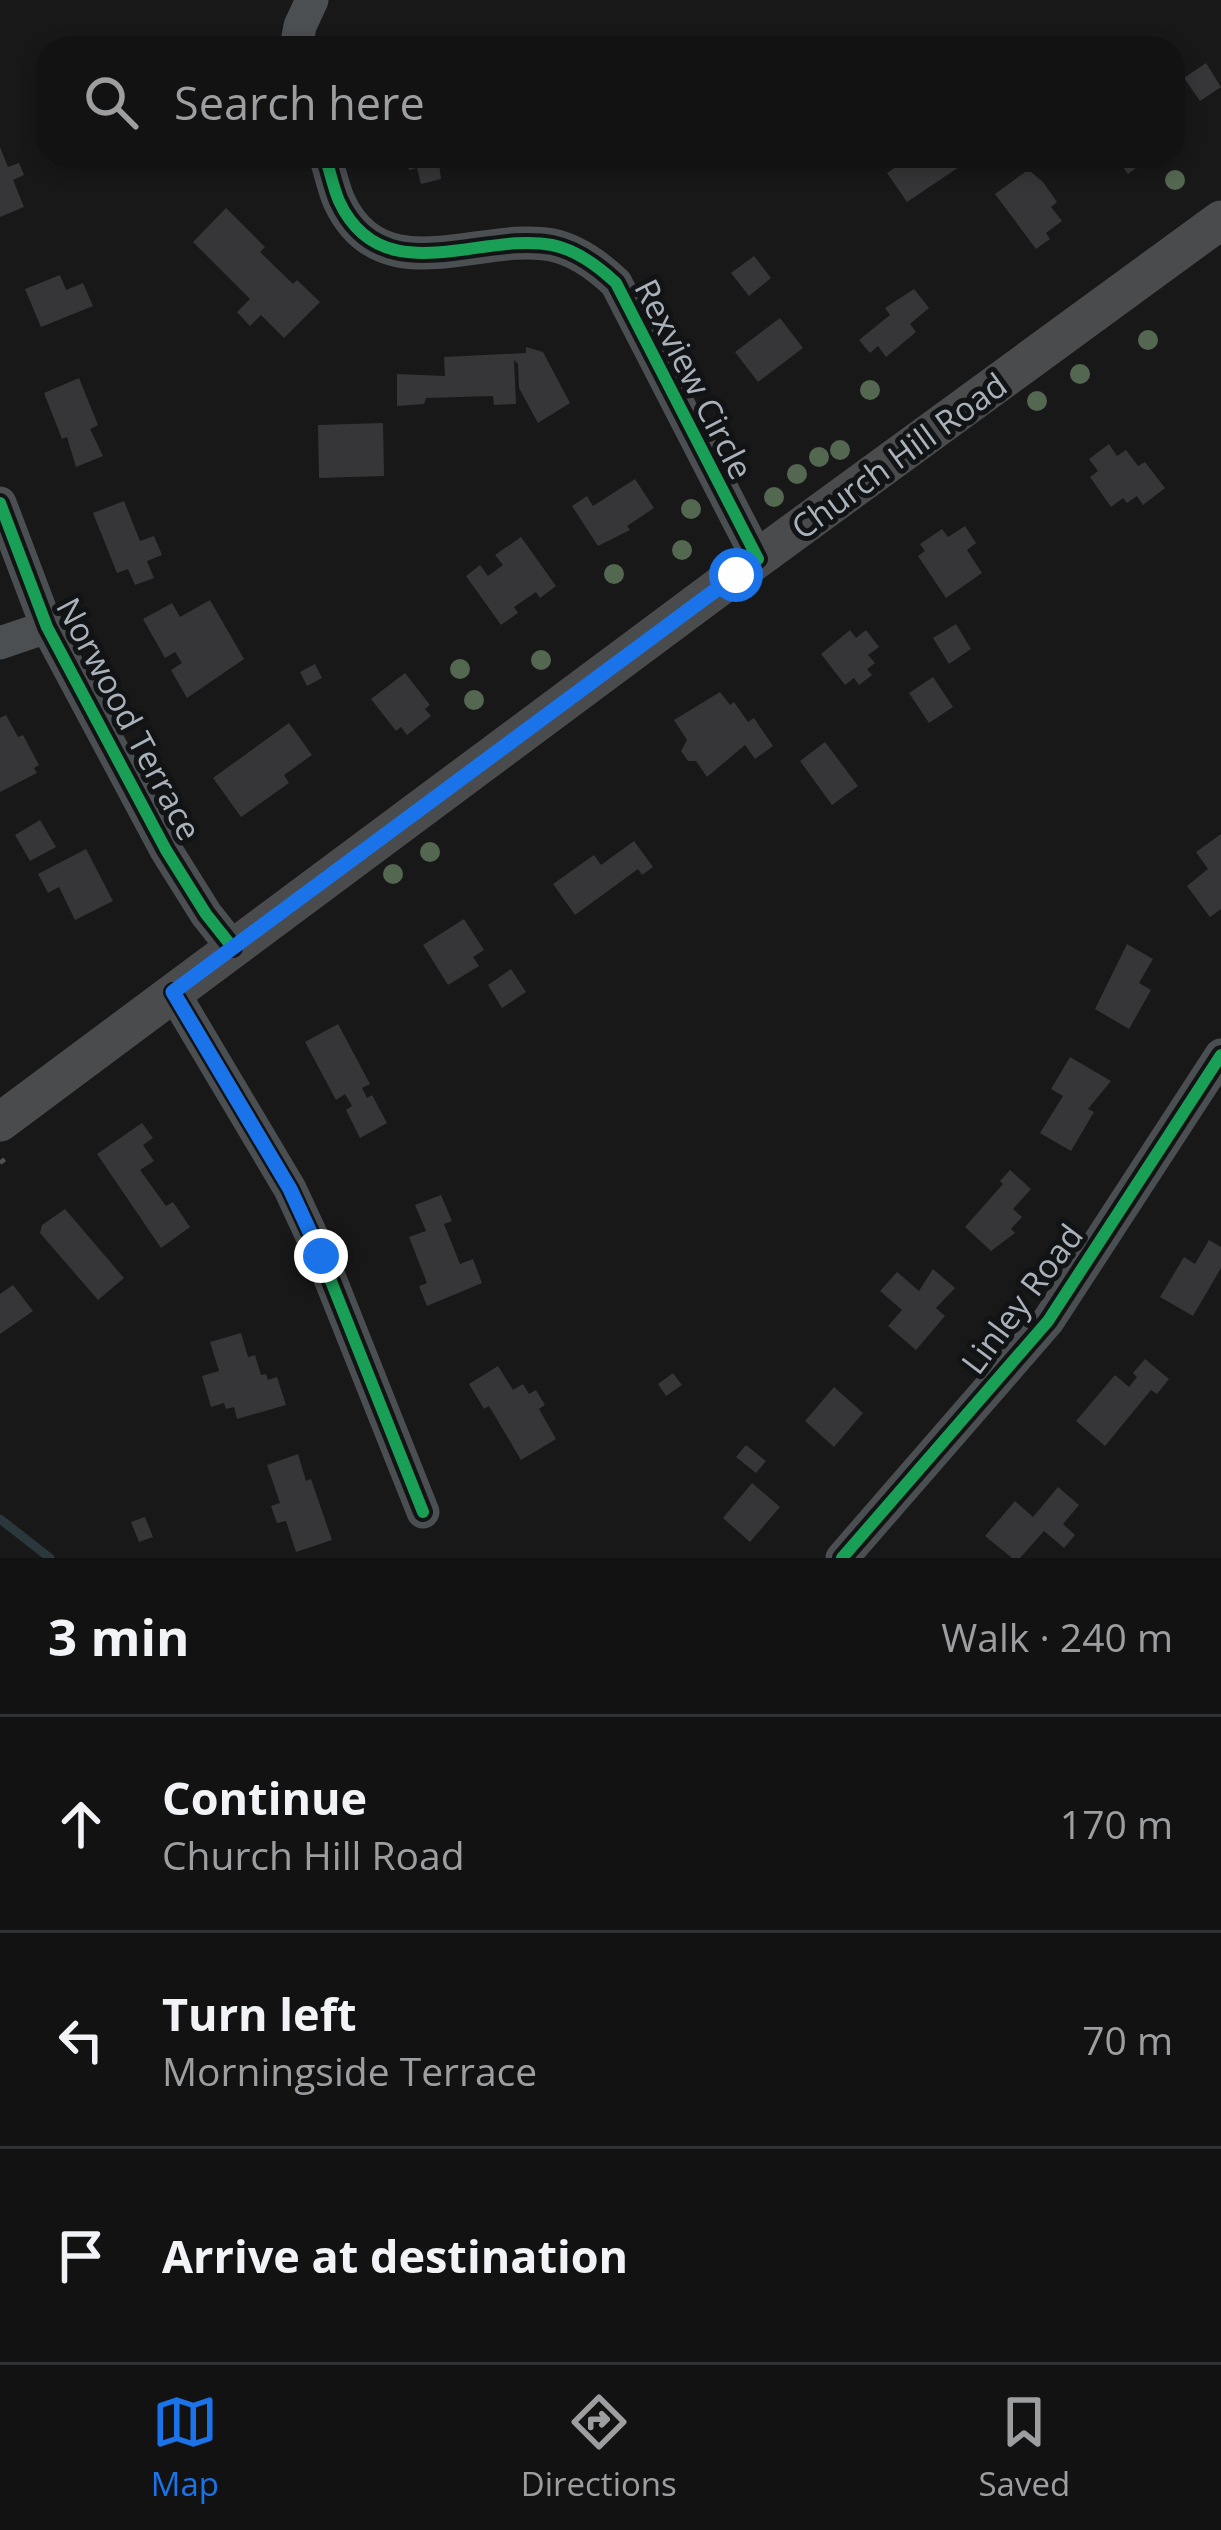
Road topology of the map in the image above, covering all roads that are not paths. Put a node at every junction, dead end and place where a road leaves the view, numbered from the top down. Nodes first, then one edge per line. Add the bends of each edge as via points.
1 (312, 0) edge
2 (298, 36) edge
3 (330, 168) edge
4 (1221, 220) edge
5 (0, 503) edge
6 (758, 559) junction
7 (47, 627) junction
8 (0, 643) edge
9 (233, 948) junction
10 (173, 992) junction
11 (1221, 1054) edge
12 (0, 1122) edge
13 (424, 1512) dead end
14 (842, 1558) edge

1 - 2 street
3 - 6 street, Rexview Circle via 358,227 395,249 438,254 535,242 601,269 616,283
4 - 6 main road, Church Hill Road
5 - 7 street, Norwood Terrace
6 - 9 main road, Church Hill Road
7 - 8 street
7 - 9 street, Norwood Terrace via 166,850
9 - 10 main road, Church Hill Road
10 - 12 main road, Church Hill Road
10 - 13 street via 290,1189
11 - 14 street, Linley Road via 1048,1321

